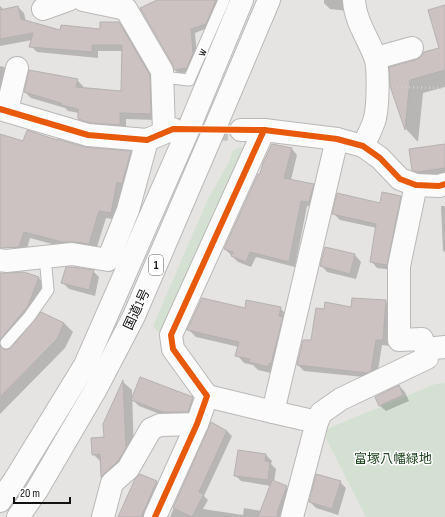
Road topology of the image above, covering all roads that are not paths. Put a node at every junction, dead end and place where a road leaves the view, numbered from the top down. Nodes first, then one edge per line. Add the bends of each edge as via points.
1 (68, 0) edge
2 (83, 0) edge
3 (224, 0) edge
4 (242, 0) edge
5 (269, 0) edge
6 (354, 0) edge
7 (43, 3) edge
8 (412, 48) dead end
9 (376, 58) junction
10 (17, 68) dead end
11 (162, 77) junction
12 (3, 110) edge
13 (241, 130) tunnel mouth
14 (264, 130) junction
15 (161, 134) junction
16 (337, 139) junction
17 (363, 146) junction
18 (445, 184) edge
19 (416, 185) junction
20 (45, 256) junction
21 (0, 260) edge
22 (6, 343) dead end
23 (436, 348) edge
24 (207, 396) junction
25 (273, 412) junction
26 (317, 422) junction
27 (197, 424) junction
28 (0, 501) edge
29 (18, 517) edge
30 (103, 517) edge
31 (155, 517) edge
32 (292, 517) edge

1 - 7 main road
2 - 11 main road via 126,9 162,71
3 - 11 lane, w via 189,80
4 - 28 main road, 国道1号 / 1 via 85,365
5 - 29 main road, 国道1号 / 1 via 134,316 96,389 37,490
6 - 9 main road via 358,21
8 - 9 main road
9 - 17 main road via 378,90 375,119
10 - 12 main road
11 - 15 main road
12 - 15 main road via 88,135
13 - 14 main road
14 - 16 main road
14 - 24 main road via 171,335 173,349
15 - 20 main road via 108,260 72,254
16 - 17 main road
16 - 25 main road
17 - 19 main road via 380,158 400,179
18 - 19 main road
19 - 23 main road via 399,266 399,340 422,339
20 - 21 main road
20 - 22 lane via 48,290
23 - 26 main road via 427,358 341,398 321,413
24 - 25 main road
24 - 27 main road
25 - 26 main road
26 - 32 main road
27 - 30 main road via 160,425 151,430 128,469 112,483
27 - 31 main road

